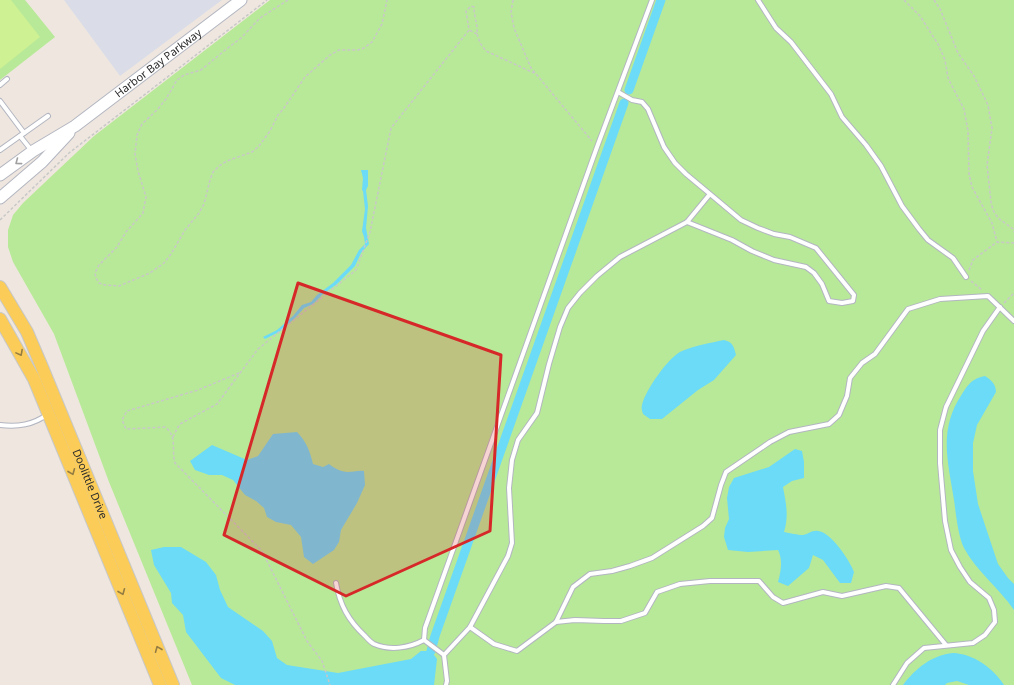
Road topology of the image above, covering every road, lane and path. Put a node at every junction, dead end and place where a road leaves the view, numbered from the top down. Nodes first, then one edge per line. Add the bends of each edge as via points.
1 (241, 0) edge
2 (267, 0) edge
3 (288, 0) edge
4 (387, 0) edge
5 (514, 0) edge
6 (652, 0) edge
7 (758, 0) edge
8 (904, 0) edge
9 (934, 0) edge
10 (469, 30) junction
11 (477, 34) junction
12 (534, 73) junction
13 (7, 79) dead end
14 (0, 85) edge
15 (618, 92) junction
16 (0, 101) edge
17 (48, 116) dead end
18 (75, 126) junction
19 (22, 134) junction
20 (597, 147) junction
21 (0, 150) edge
22 (33, 151) junction
23 (0, 176) edge
24 (710, 194) junction
25 (0, 198) edge
26 (0, 220) edge
27 (687, 222) junction
28 (1014, 232) edge
29 (997, 242) junction
30 (1014, 243) edge
31 (966, 277) junction
32 (0, 287) edge
33 (1014, 293) edge
34 (988, 296) junction
35 (1000, 307) junction
36 (0, 319) edge
37 (1014, 321) edge
38 (240, 373) junction
39 (48, 414) junction
40 (0, 425) edge
41 (173, 437) junction
42 (336, 583) dead end
43 (556, 622) junction
44 (470, 627) junction
45 (424, 640) junction
46 (946, 645) junction
47 (444, 655) junction
48 (160, 685) edge
49 (173, 685) edge
50 (330, 685) edge
51 (446, 685) edge
52 (893, 685) edge

1 - 18 main road, Harbor Bay Parkway
2 - 26 path via 69,153
3 - 4 path via 260,18 241,38 201,70 177,80 166,99 142,124 137,135 135,154 146,197 143,213 99,266 95,273 99,283 119,286 150,273 164,263 202,209 213,172 227,161 252,152 259,146 305,77 330,54 339,50 358,50 372,42 382,24
5 - 12 path via 512,12 515,32
6 - 15 lane
7 - 31 lane via 776,28 791,42 831,94 842,117 881,166 902,206 919,230 953,258
8 - 29 path via 920,16 938,44 945,60 948,78 964,109 972,187 992,224
9 - 28 path via 958,53 974,76 988,106 992,128 988,165 990,202 998,218
10 - 11 path
10 - 11 path via 466,11 471,6 474,7
10 - 38 path via 391,128 370,232 356,270 258,349
11 - 12 path via 486,51
12 - 20 path
13 - 14 lane
15 - 20 lane
15 - 24 lane via 642,102 648,109 664,147 675,163
16 - 19 lane
17 - 19 lane
18 - 22 main road, Harbor Bay Parkway
18 - 25 main road, Harbor Bay Parkway via 42,162
19 - 21 lane
19 - 22 lane
20 - 45 lane via 425,628
22 -> 23 main road, Harbor Bay Parkway
24 - 27 lane
24 - 27 lane via 741,220 816,248 851,290 854,295 853,301 829,301 822,284 806,267 752,252 732,240
27 - 44 lane via 620,257 597,276 568,308 549,364 538,413 518,440 512,460 509,488 512,543 508,556
29 - 30 path
29 - 31 path via 973,260
31 - 34 path
49 -> 32 main road, Doolittle Drive via 27,332
33 - 35 path
34 - 35 lane
34 - 43 lane via 940,299 908,309 875,354 862,363 850,378 847,396 839,415 829,424 788,432 726,472 712,518 703,526 652,558 612,571 590,574 573,587
35 - 37 lane
35 - 46 lane via 983,331 946,407 940,430 945,520 951,550 970,582 989,598 995,622 985,635 973,643
36 -> 39 main road, Doolittle Drive via 34,379
38 - 41 path via 217,404 180,424
38 - 41 path via 198,390 127,411 123,416 126,429 165,427
39 - 40 lane via 24,425
39 -> 48 main road, Doolittle Drive
41 - 50 path via 175,463 262,551 307,641 322,661
42 - 45 lane via 345,612 356,628 372,643 390,648
43 - 44 lane via 517,650 494,644
43 - 46 lane via 621,621 645,613 658,592 680,584 759,581 773,597 783,602 823,592 842,596 886,586 899,588
44 - 47 lane
45 - 47 lane
46 - 52 lane via 924,648 907,663
47 - 51 lane

